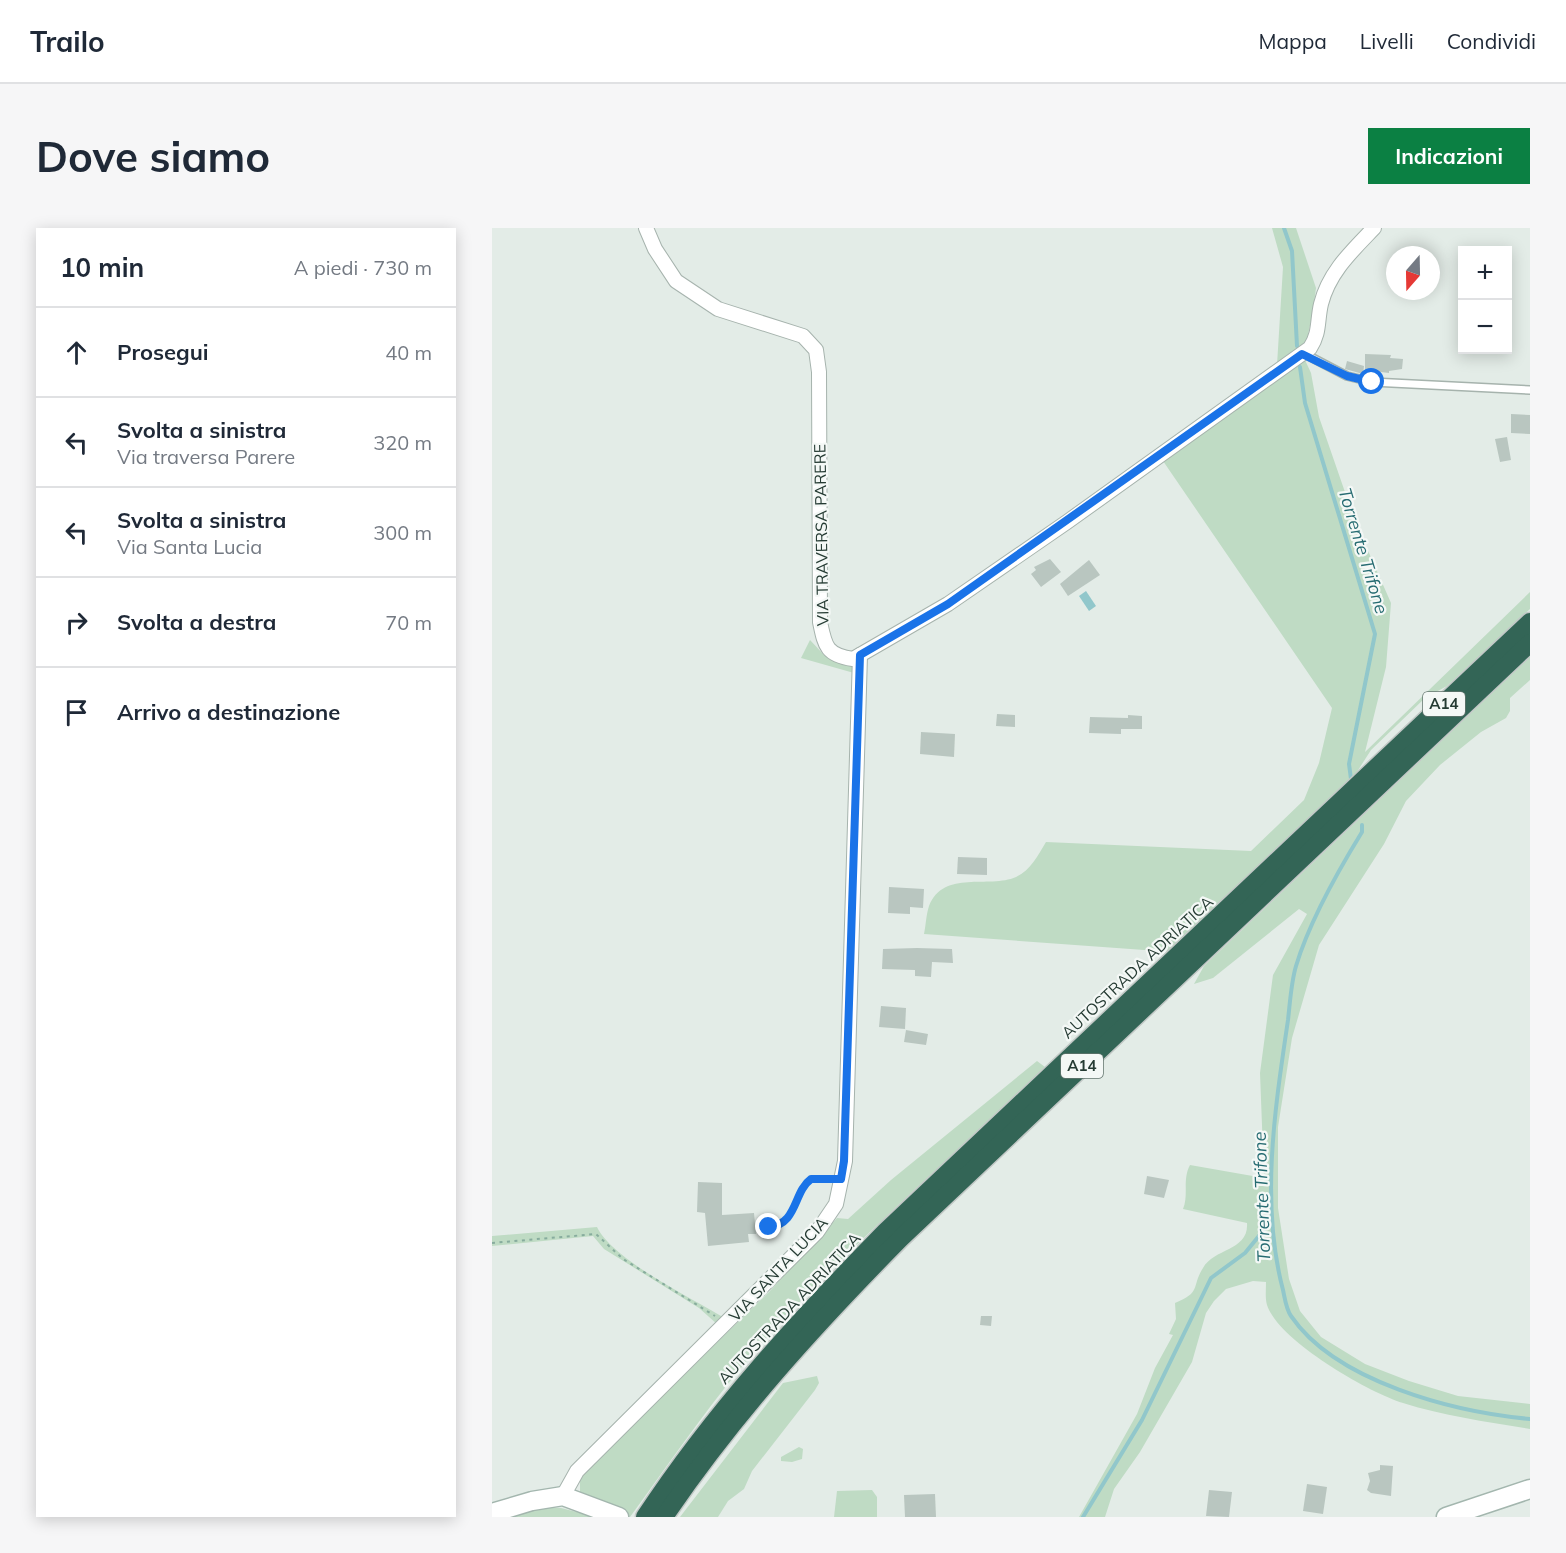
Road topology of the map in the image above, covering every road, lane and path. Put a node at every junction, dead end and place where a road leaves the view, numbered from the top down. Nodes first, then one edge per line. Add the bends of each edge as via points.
1 (646, 228) edge
2 (1374, 228) edge
3 (1302, 354) junction
4 (1530, 390) edge
5 (1530, 622) edge
6 (1530, 642) edge
7 (860, 655) junction
8 (841, 1179) junction
9 (758, 1223) dead end
10 (492, 1243) edge
11 (728, 1324) junction
12 (1530, 1489) edge
13 (1530, 1494) edge
14 (563, 1496) junction
15 (492, 1514) edge
16 (616, 1516) edge
17 (645, 1517) edge
18 (664, 1517) edge
19 (1446, 1517) edge

1 - 7 street, VIA TRAVERSA PARERE via 676,281 718,309 803,336 816,350 820,622 825,646 837,657 852,659
2 - 3 street via 1336,268 1321,305 1319,335
3 - 4 lane via 1347,376 1372,382
3 - 7 street via 948,604
5 - 17 highway, AUTOSTRADA ADRIATICA / A14 via 885,1232 748,1379
6 - 18 highway, AUTOSTRADA ADRIATICA / A14 via 837,1303 748,1403
7 - 8 street, VIA SANTA LUCIA
8 - 9 path via 811,1179 795,1210 784,1221 774,1226
8 - 11 street, VIA SANTA LUCIA via 836,1204 817,1232
10 - 11 path via 596,1234 623,1259
11 - 14 street, VIA SANTA LUCIA via 578,1471
12 - 13 street
12 - 19 main road
14 - 15 main road
14 - 16 main road

